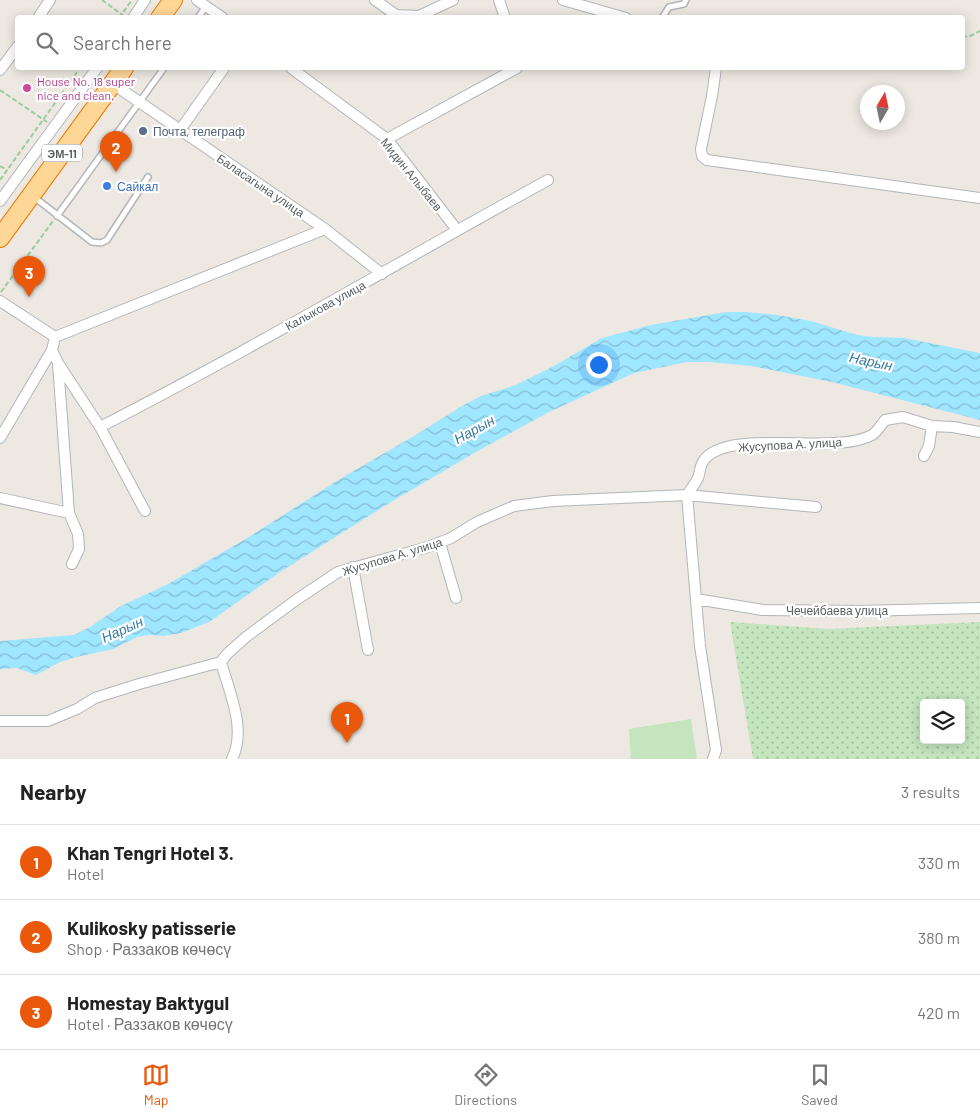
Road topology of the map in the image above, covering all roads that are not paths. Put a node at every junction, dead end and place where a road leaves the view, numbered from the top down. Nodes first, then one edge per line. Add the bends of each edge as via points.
1 (145, 0) edge
2 (173, 0) edge
3 (375, 0) edge
4 (453, 0) edge
5 (499, 0) edge
6 (562, 0) edge
7 (686, 0) edge
8 (45, 2) edge
9 (202, 3) edge
10 (39, 15) edge
11 (135, 15) edge
12 (162, 15) edge
13 (219, 15) edge
14 (396, 15) edge
15 (421, 15) edge
16 (504, 15) edge
17 (615, 15) edge
18 (664, 15) edge
19 (15, 50) edge
20 (0, 70) edge
21 (96, 70) edge
22 (123, 70) edge
23 (163, 70) edge
24 (223, 70) edge
25 (293, 70) edge
26 (513, 70) edge
27 (716, 70) edge
28 (113, 84) junction
29 (140, 102) junction
30 (180, 130) junction
31 (387, 139) junction
32 (148, 177) dead end
33 (548, 180) dead end
34 (31, 195) junction
35 (980, 198) edge
36 (0, 201) edge
37 (57, 216) junction
38 (325, 229) junction
39 (457, 230) junction
40 (0, 238) edge
41 (382, 274) junction
42 (0, 302) edge
43 (55, 337) junction
44 (52, 350) junction
45 (58, 363) junction
46 (932, 426) junction
47 (100, 427) junction
48 (980, 432) edge
49 (0, 438) edge
50 (924, 456) dead end
51 (687, 495) junction
52 (0, 498) edge
53 (816, 508) dead end
54 (145, 511) dead end
55 (69, 513) junction
56 (440, 543) junction
57 (72, 564) dead end
58 (353, 567) junction
59 (456, 598) dead end
60 (696, 599) junction
61 (980, 608) edge
62 (368, 650) dead end
63 (221, 662) junction
64 (0, 721) edge
65 (232, 759) edge
66 (713, 759) edge

1 - 11 street
2 - 12 highway
3 - 14 street
4 - 15 street
5 - 16 street
6 - 17 street
7 - 18 lane via 684,4 669,7
8 - 10 street
9 - 13 street
19 - 20 street
21 - 36 street
22 - 28 highway, ЭМ-11
23 - 29 lane
24 - 30 street
25 - 31 street, Мидин Алыбаев
26 - 31 street
27 - 35 street via 701,149 707,160
28 - 29 street, Баласагына улица
28 - 34 highway, ЭМ-11
29 - 30 street, Баласагына улица
29 - 37 lane
30 - 38 street, Баласагына улица
31 - 39 street, Мидин Алыбаев
32 - 37 lane via 107,240 101,243 92,242
33 - 39 street, Калыкова улица
34 - 37 lane
34 - 40 highway, ЭМ-11
38 - 41 street, Баласагына улица
38 - 43 street
39 - 41 street, Калыкова улица
41 - 47 street, Калыкова улица
42 - 43 street
43 - 44 street
44 - 45 street
44 - 49 street
45 - 47 street
45 - 55 street
46 - 48 street, Жусупова А. улица
46 - 50 street
46 - 51 street, Жусупова А. улица via 903,417 885,420 874,434 857,440 771,443 717,449 703,461 698,478
47 - 54 street
51 - 53 street
51 - 56 street, Жусупова А. улица via 553,501 514,506
51 - 60 street
52 - 55 street
55 - 57 street via 78,534 79,549
56 - 58 street, Жусупова А. улица
56 - 59 street
58 - 62 street
58 - 63 street, Жусупова А. улица via 338,572 296,600 246,637
60 - 61 street, Чечейбаева улица via 763,610
60 - 66 street via 716,750
63 - 64 street via 104,695 48,721
63 - 65 street via 238,725 238,740

